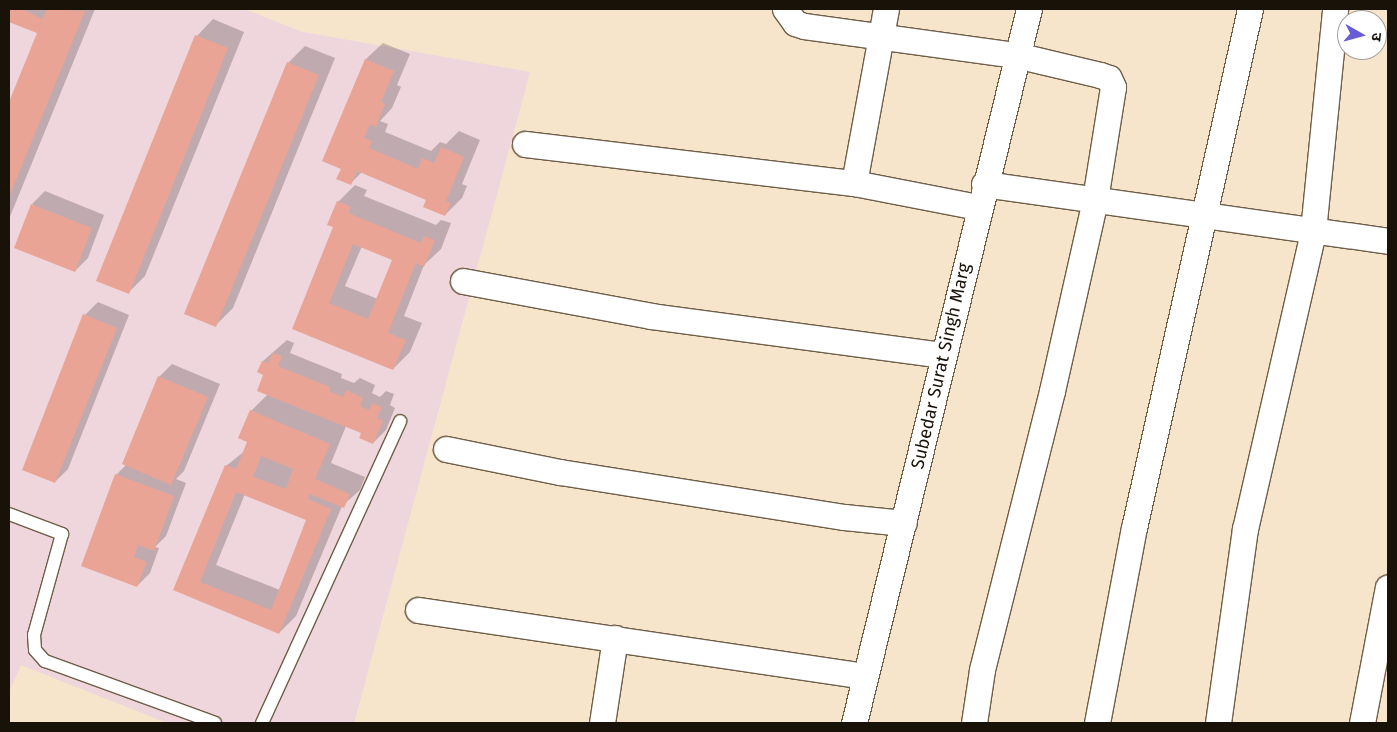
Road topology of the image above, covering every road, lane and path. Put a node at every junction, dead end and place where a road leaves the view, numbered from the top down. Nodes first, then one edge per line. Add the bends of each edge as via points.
1 (786, 9) edge
2 (886, 9) edge
3 (1029, 9) edge
4 (1250, 9) edge
5 (1335, 9) edge
6 (882, 36) junction
7 (1016, 55) junction
8 (525, 144) dead end
9 (854, 183) junction
10 (981, 196) junction
11 (1095, 200) junction
12 (1203, 215) junction
13 (1313, 231) junction
14 (1388, 241) edge
15 (463, 281) dead end
16 (942, 355) junction
17 (400, 420) dead end
18 (446, 449) dead end
19 (9, 514) edge
20 (904, 523) junction
21 (1388, 587) edge
22 (418, 610) dead end
23 (615, 638) junction
24 (865, 676) junction
25 (215, 723) edge
26 (262, 723) edge
27 (602, 723) edge
28 (854, 723) edge
29 (974, 723) edge
30 (1098, 723) edge
31 (1218, 723) edge
32 (1362, 723) edge

1 - 6 street via 795,22 804,26
2 - 6 street
3 - 7 street, Subedar Surat Singh Marg
4 - 12 street
5 - 13 street
6 - 7 street
6 - 9 street
7 - 10 street, Subedar Surat Singh Marg
7 - 11 street via 1100,75 1112,82
8 - 9 street
9 - 10 street
10 - 11 street
10 - 16 street, Subedar Surat Singh Marg
11 - 12 street
11 - 29 street via 1052,391 982,670
12 - 13 street
12 - 30 street via 1134,528
13 - 14 street
13 - 31 street via 1245,528
15 - 16 street via 651,316
16 - 20 street, Subedar Surat Singh Marg
17 - 26 lane
18 - 20 street via 570,473 844,517
19 - 25 lane via 62,534 34,635 35,650 45,660
20 - 24 street, Subedar Surat Singh Marg
21 - 32 street
22 - 23 street
23 - 24 street
23 - 27 street
24 - 28 street, Subedar Surat Singh Marg

